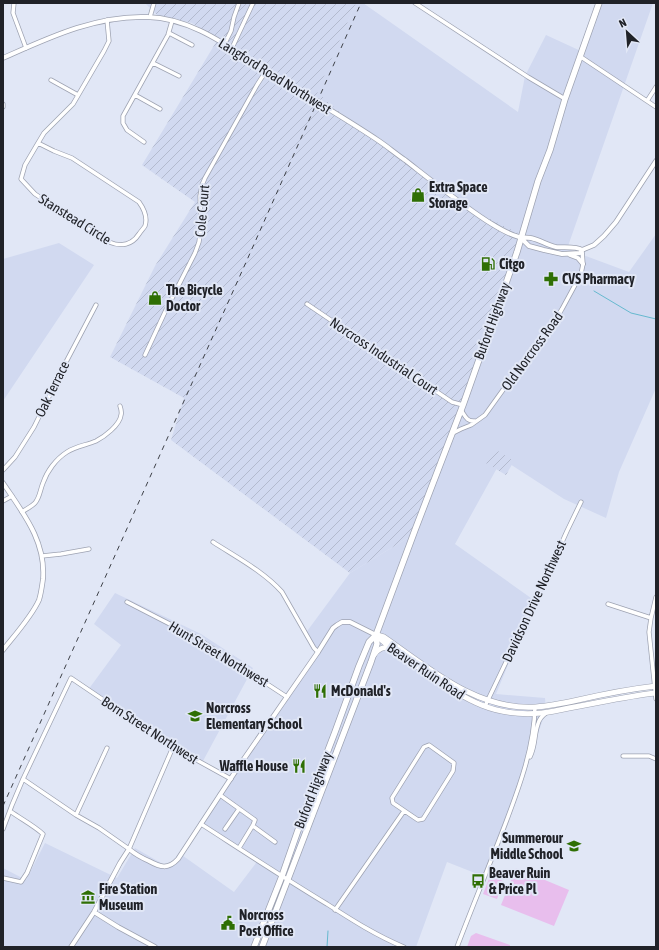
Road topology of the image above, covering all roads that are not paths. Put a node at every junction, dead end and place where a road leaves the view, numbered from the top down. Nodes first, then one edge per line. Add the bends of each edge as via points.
1 (14, 3) edge
2 (154, 3) edge
3 (239, 3) edge
4 (253, 3) edge
5 (415, 3) edge
6 (599, 3) edge
7 (150, 17) junction
8 (107, 20) junction
9 (172, 21) junction
10 (169, 33) junction
11 (225, 43) junction
12 (192, 45) dead end
13 (26, 48) junction
14 (232, 48) junction
15 (581, 57) junction
16 (3, 58) edge
17 (153, 63) junction
18 (266, 71) junction
19 (179, 76) dead end
20 (51, 80) dead end
21 (656, 87) edge
22 (78, 95) junction
23 (135, 95) junction
24 (566, 100) junction
25 (647, 101) junction
26 (3, 104) edge
27 (3, 107) edge
28 (656, 107) edge
29 (160, 109) dead end
30 (144, 142) dead end
31 (38, 143) junction
32 (656, 161) edge
33 (520, 238) junction
34 (582, 250) junction
35 (566, 254) junction
36 (583, 264) junction
37 (307, 304) dead end
38 (96, 305) dead end
39 (146, 355) dead end
40 (120, 406) dead end
41 (462, 407) junction
42 (476, 421) junction
43 (452, 433) junction
44 (3, 470) edge
45 (3, 483) edge
46 (12, 496) junction
47 (3, 501) edge
48 (581, 502) dead end
49 (22, 512) junction
50 (213, 542) dead end
51 (89, 549) dead end
52 (42, 556) junction
53 (656, 597) edge
54 (128, 602) dead end
55 (608, 604) dead end
56 (651, 618) junction
57 (376, 635) junction
58 (390, 648) junction
59 (3, 650) edge
60 (318, 652) junction
61 (371, 662) junction
62 (656, 686) edge
63 (656, 693) edge
64 (287, 697) junction
65 (656, 699) edge
66 (488, 700) junction
67 (485, 706) junction
68 (535, 707) junction
69 (546, 713) junction
70 (535, 714) junction
71 (331, 743) junction
72 (338, 746) junction
73 (173, 747) junction
74 (107, 748) dead end
75 (623, 756) dead end
76 (656, 759) edge
77 (527, 761) junction
78 (23, 779) junction
79 (231, 779) junction
80 (220, 795) junction
81 (240, 809) junction
82 (10, 811) junction
83 (404, 811) junction
84 (76, 815) junction
85 (201, 824) junction
86 (253, 826) junction
87 (3, 829) edge
88 (225, 829) dead end
89 (275, 842) dead end
90 (239, 848) junction
91 (129, 850) junction
92 (282, 876) junction
93 (3, 878) edge
94 (287, 880) junction
95 (336, 910) junction
96 (94, 912) junction
97 (71, 947) edge
98 (155, 947) edge
99 (254, 947) edge
100 (262, 947) edge
101 (404, 947) edge
102 (457, 947) edge

1 - 13 street via 13,13
2 - 7 street
3 - 11 street
4 - 14 street
5 - 24 street
6 - 15 main road, Buford Highway
7 - 8 street, Langford Road Northwest
7 - 9 street, Langford Road Northwest
8 - 13 street, Langford Road Northwest
8 - 22 street, Stanstead Circle via 109,41
9 - 10 street
9 - 11 street, Langford Road Northwest via 193,27
10 - 12 street
10 - 17 street
11 - 14 street, Langford Road Northwest
13 - 16 street, Langford Road Northwest
14 - 18 street, Langford Road Northwest
15 - 24 main road, Buford Highway
15 - 25 street
17 - 19 street
17 - 23 street
18 - 33 street, Langford Road Northwest via 379,141 466,208 499,229
18 - 39 street, Cole Court via 205,178 200,196 199,242
20 - 22 street
21 - 25 street
22 - 31 street, Stanstead Circle
23 - 29 street
23 - 30 street via 123,116 123,123 127,130
24 - 33 main road, Buford Highway
25 - 28 street
26 - 27 street
31 - 31 street, Stanstead Circle via 25,165 21,180 35,194 108,242 123,245 137,238 145,226 146,216 139,202 72,158
32 - 34 street via 616,222 604,236
33 - 34 street, Langford Road Northwest via 531,238 552,246
33 - 35 street, Langford Road Northwest via 529,246
33 - 41 main road, Buford Highway
34 - 35 street, Langford Road Northwest via 580,253
34 - 36 street, Old Norcross Road
35 - 36 street via 578,258
36 - 42 street, Old Norcross Road via 579,279 551,327 485,415
37 - 41 street, Norcross Industrial Court
38 - 44 street, Oak Terrace via 34,427 15,457
40 - 49 street via 122,414 117,425 96,441 68,451 57,459 48,472 40,495 34,504
41 - 42 street via 468,421
41 - 43 main road, Buford Highway
42 - 43 street, Old Norcross Road
43 - 57 main road, Buford Highway
45 - 46 street
46 - 47 street
46 - 49 street
48 - 66 street, Davidson Drive Northwest
49 - 52 street via 32,528
50 - 60 street via 256,570 282,592
51 - 52 street
52 - 59 street via 42,588 39,600
53 - 56 street
54 - 64 street, Hunt Street Northwest via 197,638
55 - 56 street
56 - 62 street via 649,632
57 - 58 main road, Beaver Ruin Road
57 - 60 street via 350,622 342,622 333,628
57 - 61 main road, Buford Highway via 377,644
57 - 66 main road, Beaver Ruin Road via 465,691
57 - 71 main road, Buford Highway via 368,642
58 - 61 main road via 381,648
58 - 67 main road, Beaver Ruin Road via 470,701
60 - 64 street
61 - 72 main road, Buford Highway
62 - 63 street
62 - 68 main road, Beaver Ruin Road
63 - 65 street
63 - 69 main road, Beaver Ruin Road
64 - 79 street
66 - 67 street, Davidson Drive Northwest
66 - 68 main road, Beaver Ruin Road via 499,704
67 - 70 main road, Beaver Ruin Road via 510,713
68 - 70 street
69 - 70 main road, Beaver Ruin Road
69 - 77 street via 538,724 534,745
70 - 77 street
71 - 72 main road
71 - 92 main road, Buford Highway
72 - 94 main road, Buford Highway
73 - 78 street, Born Street Northwest via 70,678
73 - 79 street, Born Street Northwest
73 - 91 street
74 - 84 street
75 - 76 street via 648,756
77 - 102 street via 496,850
78 - 82 street
78 - 84 street
79 - 80 street
80 - 81 street
80 - 85 street
81 - 86 street via 255,820
81 - 88 street
82 - 87 street
82 - 93 street via 43,834 21,882
83 - 83 street via 418,820 423,819 453,771 454,763 429,745 424,747 392,798 393,803
83 - 95 street
84 - 91 street
85 - 90 street
85 - 91 street via 178,859 170,865 158,865
86 - 89 street
86 - 90 street
90 - 92 street
91 - 96 street
92 - 94 street
92 - 99 main road, Buford Highway
94 - 95 street
94 - 100 main road, Buford Highway
95 - 101 street
96 - 97 street
96 - 98 street

